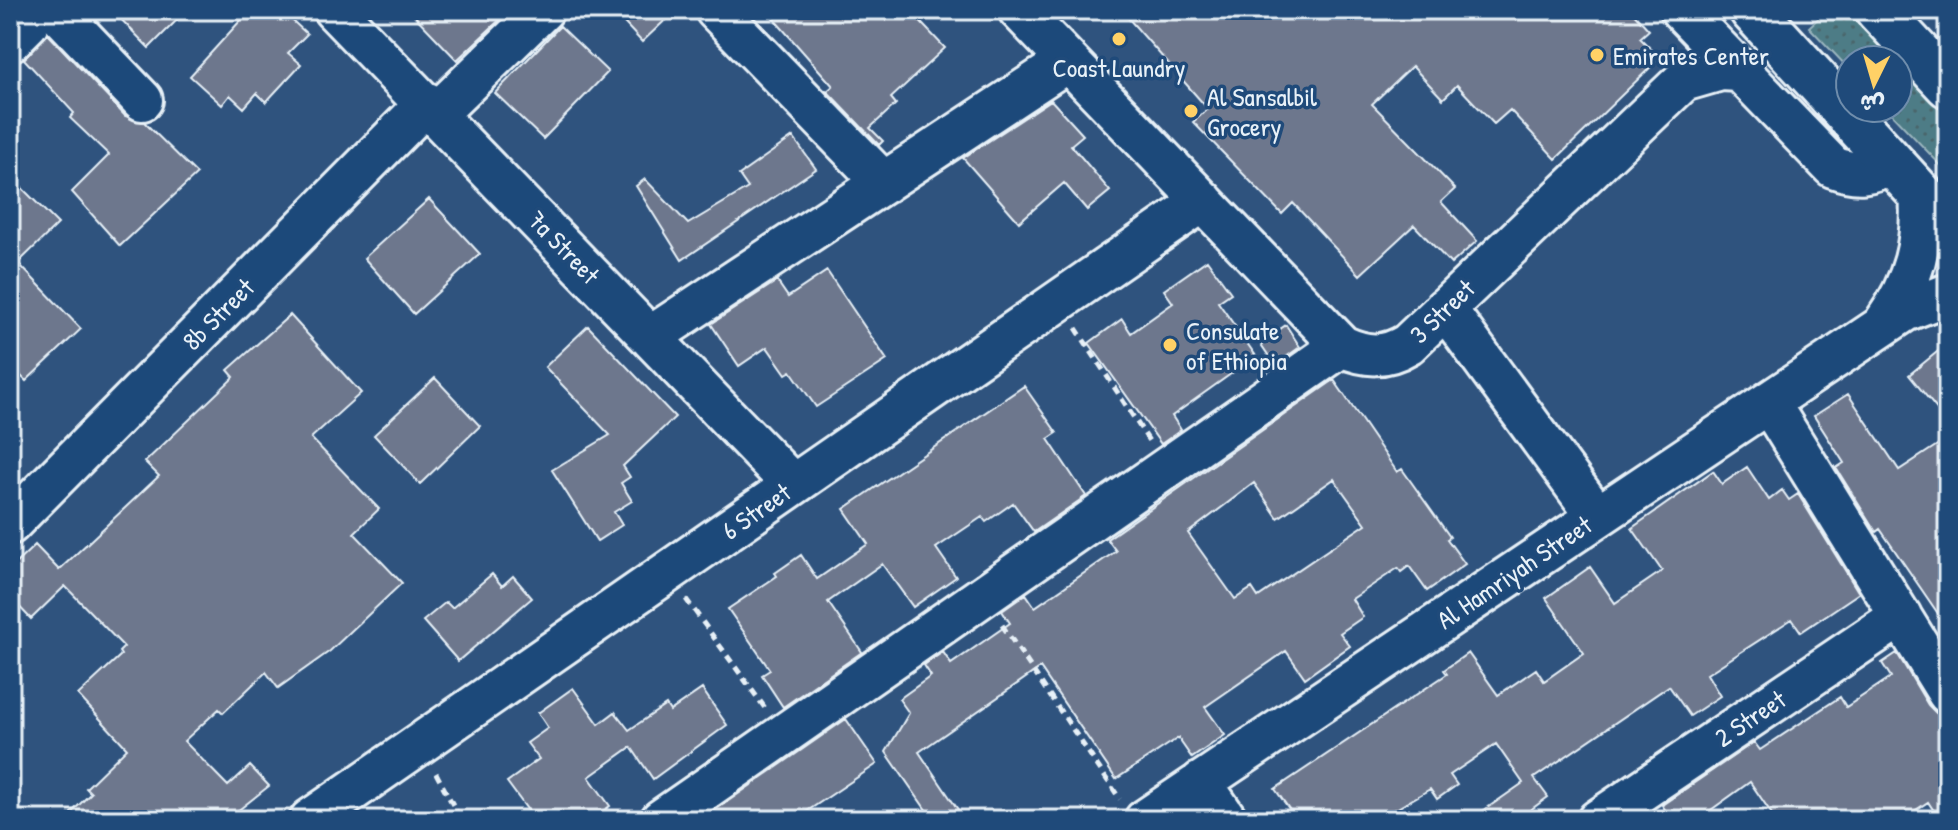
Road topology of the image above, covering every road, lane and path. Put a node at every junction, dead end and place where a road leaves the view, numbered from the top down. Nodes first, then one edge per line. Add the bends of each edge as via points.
1 (33, 10) edge
2 (56, 10) edge
3 (334, 10) edge
4 (543, 10) edge
5 (716, 10) edge
6 (1019, 10) edge
7 (1681, 10) edge
8 (1752, 10) edge
9 (1889, 13) edge
10 (10, 41) edge
11 (1068, 61) junction
12 (1740, 71) junction
13 (1948, 85) edge
14 (142, 100) dead end
15 (432, 108) junction
16 (884, 183) junction
17 (1920, 193) edge
18 (1203, 201) junction
19 (1948, 294) edge
20 (1058, 301) junction
21 (1445, 308) junction
22 (1883, 325) junction
23 (650, 337) junction
24 (1342, 346) junction
25 (1769, 403) junction
26 (1166, 469) junction
27 (793, 485) junction
28 (15, 509) edge
29 (1597, 516) junction
30 (667, 573) junction
31 (982, 596) junction
32 (1901, 616) junction
33 (1948, 693) edge
34 (784, 734) junction
35 (420, 744) junction
36 (1201, 782) junction
37 (1135, 813) edge
38 (310, 820) edge
39 (461, 820) edge
40 (661, 820) edge
41 (1227, 820) edge
42 (1598, 820) edge

1 - 10 street
2 - 14 street
3 - 15 street, 7a Street
4 - 15 street, 8b Street
5 - 16 street
6 - 11 street
7 - 12 street
8 - 17 main road
9 - 13 main road
11 - 16 street
11 - 18 street
12 - 17 street via 1833,167
12 - 21 street, 3 Street via 1701,73 1668,93
15 - 23 street, 7a Street
15 - 28 street, 8b Street
16 - 23 street
17 - 22 street, Al Hamriyah Street via 1919,249 1912,277
18 - 20 street, 6 Street
18 - 24 street
19 - 22 street, Al Hamriyah Street
20 - 26 path
20 - 27 street, 6 Street
21 - 24 street, 3 Street via 1397,351 1372,356
21 - 29 street
22 - 25 street, Al Hamriyah Street
23 - 27 street, 7a Street
24 - 26 street
25 - 29 street, Al Hamriyah Street
25 - 32 street
26 - 31 street
27 - 30 street, 6 Street
29 - 36 street, Al Hamriyah Street
30 - 34 path
30 - 35 street, 6 Street
31 - 34 street
31 - 37 path
32 - 33 street
32 - 42 street, 2 Street
34 - 40 street
35 - 38 street, 6 Street
35 - 39 path
36 - 37 street, Al Hamriyah Street
36 - 41 street

